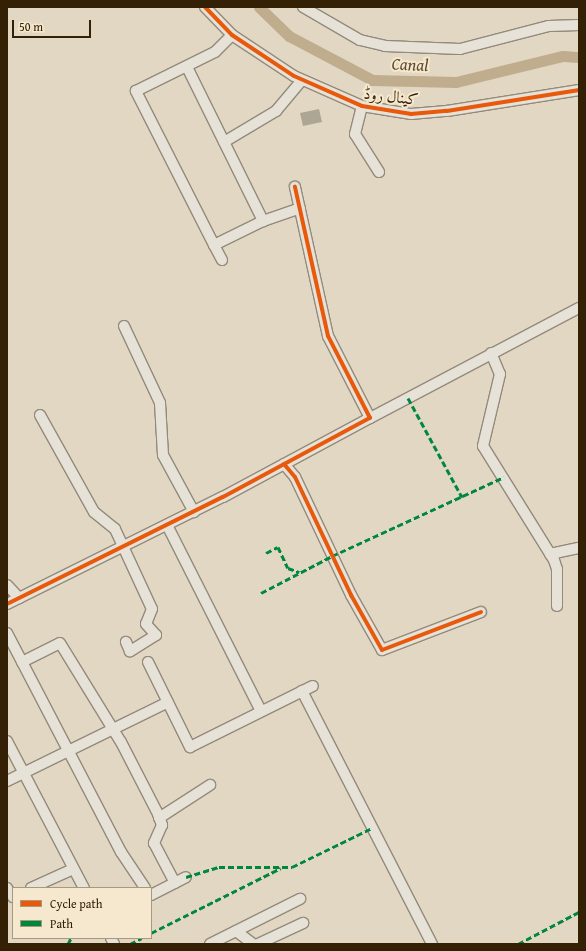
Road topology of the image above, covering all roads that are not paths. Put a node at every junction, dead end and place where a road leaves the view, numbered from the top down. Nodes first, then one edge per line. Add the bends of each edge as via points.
1 (204, 7) edge
2 (303, 7) edge
3 (579, 24) edge
4 (232, 35) junction
5 (187, 67) junction
6 (302, 80) junction
7 (579, 90) edge
8 (362, 106) junction
9 (224, 142) junction
10 (379, 172) dead end
11 (295, 187) dead end
12 (300, 208) junction
13 (263, 221) junction
14 (214, 245) junction
15 (222, 260) dead end
16 (579, 308) edge
17 (124, 326) dead end
18 (491, 353) junction
19 (40, 415) dead end
20 (370, 418) junction
21 (284, 464) junction
22 (194, 512) junction
23 (167, 525) junction
24 (122, 548) junction
25 (579, 548) edge
26 (550, 554) junction
27 (7, 585) edge
28 (19, 598) junction
29 (7, 604) edge
30 (557, 606) dead end
31 (481, 612) dead end
32 (7, 633) edge
33 (126, 642) dead end
34 (22, 662) junction
35 (148, 662) dead end
36 (313, 686) dead end
37 (302, 692) junction
38 (168, 702) junction
39 (261, 711) junction
40 (113, 730) junction
41 (7, 741) edge
42 (69, 751) junction
43 (23, 774) junction
44 (7, 782) edge
45 (210, 785) dead end
46 (160, 818) junction
47 (73, 868) junction
48 (186, 877) dead end
49 (175, 883) junction
50 (34, 887) edge
51 (83, 887) edge
52 (144, 887) edge
53 (152, 894) edge
54 (300, 899) dead end
55 (303, 923) dead end
56 (236, 931) junction
57 (210, 944) edge
58 (253, 944) edge
59 (258, 944) edge
60 (432, 944) edge

1 - 4 street, کینال روڈ
2 - 3 street via 360,40 385,46 460,49 550,26
4 - 5 street via 215,52
4 - 6 street, کینال روڈ
5 - 9 street
5 - 14 street via 136,91
6 - 8 street, کینال روڈ
6 - 9 street via 276,111
7 - 8 street, کینال روڈ via 448,111 411,114
8 - 10 street via 355,134
9 - 13 street
11 - 12 street
12 - 13 street
12 - 20 street via 328,336
13 - 14 street
14 - 15 street
16 - 18 street
17 - 22 street via 160,404 162,455
18 - 20 street
18 - 26 street via 500,374 483,446
19 - 24 street via 76,484 94,512 115,529
20 - 21 street
21 - 22 street
21 - 31 street via 295,477 351,595 382,650
22 - 23 street
23 - 24 street
23 - 39 street
24 - 28 street
24 - 33 street via 152,609 146,624 156,635 130,651
25 - 26 street
26 - 30 street via 557,569
27 - 28 street
28 - 29 street
32 - 34 street
34 - 40 street via 60,643
34 - 42 street
35 - 38 street
36 - 37 street
37 - 39 street
37 - 60 street
38 - 39 street via 190,747
38 - 40 street
40 - 42 street
40 - 46 street
41 - 43 street
42 - 43 street
42 - 52 street via 121,852
43 - 44 street
43 - 47 street
45 - 46 street
46 - 49 street via 162,826 154,843
47 - 50 street
47 - 51 street
48 - 49 street
49 - 53 street
54 - 56 street
55 - 59 street
56 - 57 street
56 - 58 street

